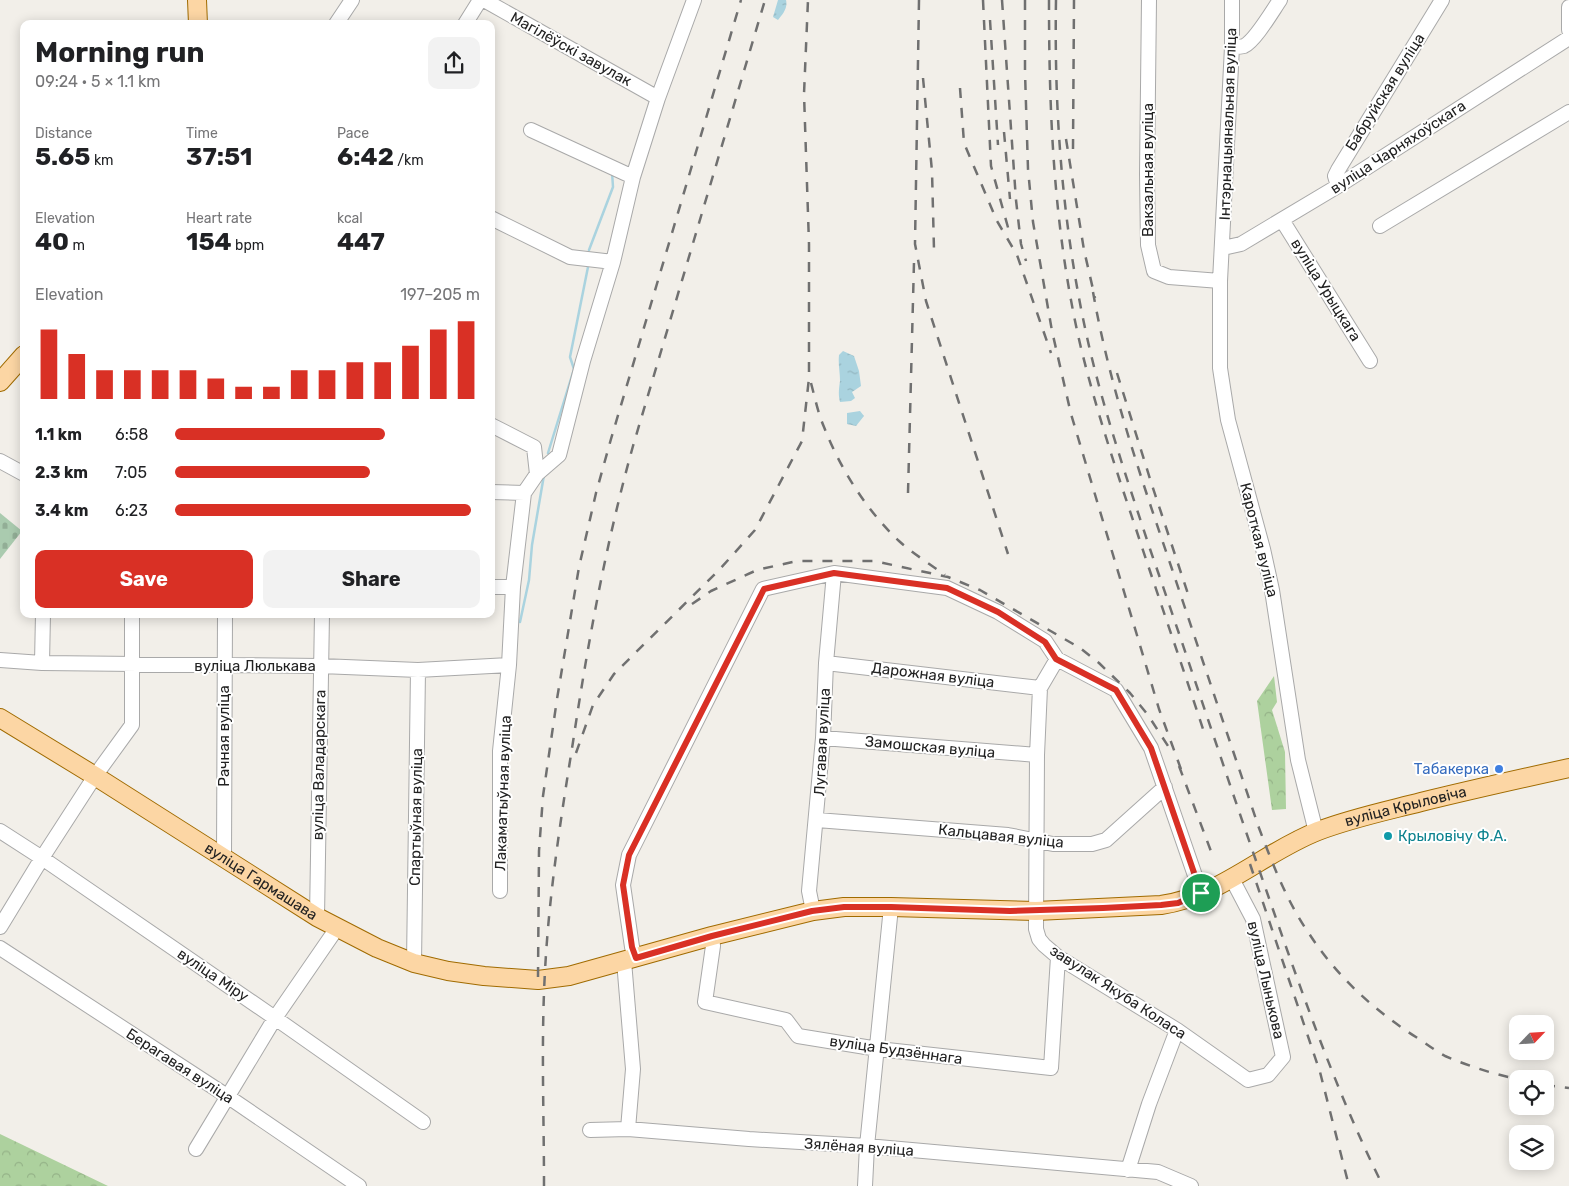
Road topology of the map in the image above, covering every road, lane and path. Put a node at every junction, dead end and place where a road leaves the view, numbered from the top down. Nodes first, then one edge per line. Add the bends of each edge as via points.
1 (197, 0) edge
2 (352, 0) edge
3 (480, 0) edge
4 (484, 0) edge
5 (694, 0) edge
6 (1149, 0) edge
7 (1232, 0) edge
8 (1280, 0) edge
9 (1442, 0) edge
10 (1569, 7) edge
11 (198, 20) edge
12 (339, 20) edge
13 (468, 20) edge
14 (1569, 30) edge
15 (1569, 38) edge
16 (1232, 47) junction
17 (658, 98) junction
18 (1569, 112) edge
19 (530, 130) dead end
20 (633, 177) junction
21 (1338, 186) junction
22 (495, 220) edge
23 (1282, 220) junction
24 (1380, 226) dead end
25 (1223, 248) junction
26 (612, 262) junction
27 (1220, 281) junction
28 (20, 360) edge
29 (1370, 361) dead end
30 (0, 382) edge
31 (495, 427) edge
32 (0, 461) edge
33 (20, 472) edge
34 (537, 474) junction
35 (495, 492) edge
36 (524, 493) junction
37 (834, 573) junction
38 (495, 587) edge
39 (513, 587) junction
40 (43, 618) edge
41 (132, 618) edge
42 (225, 618) edge
43 (322, 618) edge
44 (1056, 659) junction
45 (0, 660) edge
46 (826, 662) junction
47 (42, 664) junction
48 (132, 665) junction
49 (509, 665) junction
50 (224, 666) junction
51 (321, 666) junction
52 (418, 670) junction
53 (1040, 688) junction
54 (0, 718) edge
55 (823, 738) junction
56 (1037, 755) junction
57 (1569, 768) edge
58 (95, 776) junction
59 (1165, 787) junction
60 (817, 820) junction
61 (0, 831) edge
62 (1316, 832) junction
63 (1037, 841) junction
64 (42, 858) junction
65 (224, 858) junction
66 (1232, 877) junction
67 (500, 891) dead end
68 (1201, 893) junction
69 (891, 907) junction
70 (812, 911) junction
71 (1036, 911) junction
72 (317, 917) junction
73 (0, 927) edge
74 (337, 928) junction
75 (712, 936) junction
76 (0, 948) edge
77 (1058, 957) junction
78 (630, 960) junction
79 (414, 963) junction
80 (275, 1018) junction
81 (1178, 1030) junction
82 (878, 1049) junction
83 (1283, 1057) joint
84 (227, 1096) junction
85 (423, 1122) dead end
86 (628, 1129) junction
87 (590, 1130) dead end
88 (868, 1146) junction
89 (196, 1149) dead end
90 (1128, 1170) junction
91 (359, 1186) edge
92 (865, 1186) edge
93 (1191, 1186) edge

1 - 11 main road
2 - 12 street
3 - 13 street
4 - 17 street, Магілёўскі завулак
5 - 17 street
6 - 27 street, Вакзальная вуліца via 1148,245 1154,272 1169,277
7 - 16 street, Інтэрнацыянальная вуліца
8 - 16 street via 1248,44
9 - 21 street, Бабруйская вуліца via 1338,170 1335,176
10 - 14 street
15 - 21 street, вуліца Чарняхоўскага
16 - 25 street, Інтэрнацыянальная вуліца
17 - 20 street
18 - 24 street
19 - 20 street
20 - 26 street
21 - 23 street, вуліца Чарняхоўскага
22 - 26 street via 570,257
23 - 25 street, вуліца Чарняхоўскага via 1242,244
23 - 29 street, вуліца Урыцкага
25 - 27 street, Кароткая вуліца
26 - 34 street via 559,455
27 - 62 street, Кароткая вуліца via 1223,393 1272,590 1298,760
28 - 30 main road
31 - 34 street via 534,447
32 - 33 street
34 - 36 street
35 - 36 street
36 - 39 street, Лакаматыўная вуліца
37 - 44 street via 947,588 998,612 1045,642
37 - 46 street, Лугавая вуліца
37 - 78 street via 764,589 629,855 623,885 632,947
38 - 39 street
39 - 49 street, Лакаматыўная вуліца
40 - 47 street
41 - 48 street
42 - 50 street, Рачная вуліца
43 - 51 street, вуліца Валадарскага
44 - 53 street, завулак Якуба Коласа
44 - 59 street via 1116,690 1151,748
45 - 47 street, вуліца Люлькава
46 - 53 street, Дарожная вуліца
46 - 55 street, Лугавая вуліца
47 - 48 street, вуліца Люлькава
48 - 50 street, вуліца Люлькава
48 - 58 street via 132,726
49 - 52 street, вуліца Люлькава
49 - 67 street, Лакаматыўная вуліца via 500,751
50 - 51 street, вуліца Люлькава
50 - 65 street, Рачная вуліца
51 - 52 street, вуліца Люлькава
51 - 72 street, вуліца Валадарскага
52 - 79 street, Спартыўная вуліца
53 - 56 street, завулак Якуба Коласа
54 - 58 main road, вуліца Гармашава
55 - 56 street, Замошская вуліца
55 - 60 street, Лугавая вуліца
56 - 63 street, завулак Якуба Коласа
57 - 62 main road, вуліца Крыловіча via 1347,820
58 - 64 street
58 - 65 main road, вуліца Гармашава
59 - 63 street, Кальцавая вуліца via 1106,840 1092,844
59 - 68 street
60 - 63 street, Кальцавая вуліца via 1008,835
60 - 70 street, Лугавая вуліца via 810,891
61 - 64 street, вуліца Міру
62 - 66 main road, вуліца Крыловіча
63 - 71 street, завулак Якуба Коласа
64 - 73 street
64 - 80 street, вуліца Міру
65 - 72 main road, вуліца Гармашава
66 - 68 main road, вуліца Крыловіча
66 - 83 street, вуліца Лынькова via 1253,919
68 - 71 main road, вуліца Крыловіча via 1178,903 1161,905
69 - 70 main road, вуліца Гармашава
69 - 71 main road, вуліца Крыловіча
69 - 82 street
70 - 75 main road, вуліца Гармашава
71 - 77 street, завулак Якуба Коласа via 1039,939
72 - 74 main road, вуліца Гармашава
74 - 79 main road, вуліца Гармашава
74 - 80 street
75 - 78 main road, вуліца Гармашава
75 - 82 street, вуліца Будзённага via 705,1002 786,1020 798,1036
76 - 84 street, Берагавая вуліца
77 - 81 street, завулак Якуба Коласа
77 - 82 street, вуліца Будзённага via 1052,1068
78 - 79 main road, вуліца Гармашава via 545,979 484,976
78 - 86 street via 633,1069
80 - 84 street
80 - 85 street, вуліца Міру
81 - 83 street, завулак Якуба Коласа via 1248,1080 1268,1075
81 - 90 street
82 - 88 street
84 - 89 street
84 - 91 street, Берагавая вуліца
86 - 87 street, Зялёная вуліца
86 - 88 street, Зялёная вуліца
88 - 90 street, Зялёная вуліца
88 - 92 street
90 - 93 street, Зялёная вуліца via 1158,1172

